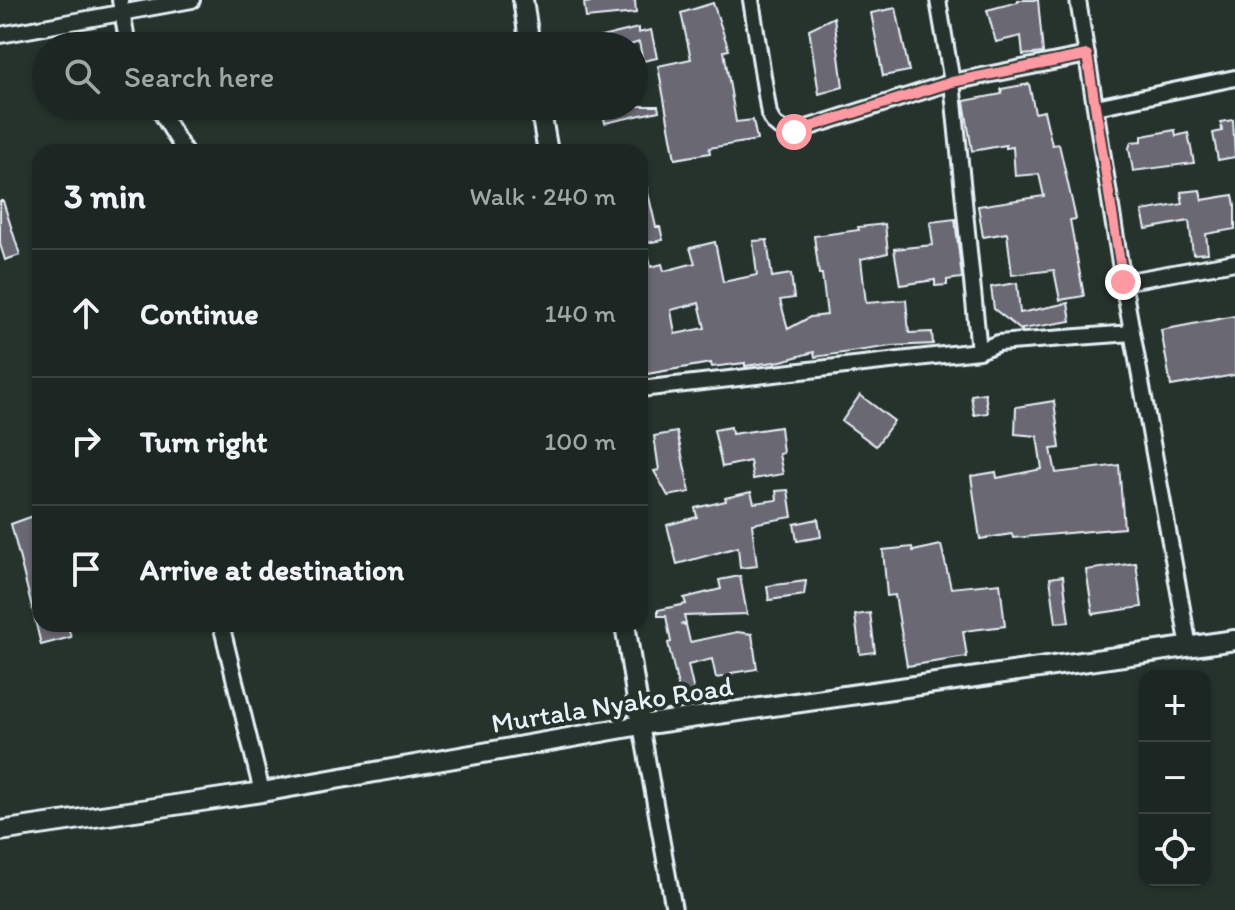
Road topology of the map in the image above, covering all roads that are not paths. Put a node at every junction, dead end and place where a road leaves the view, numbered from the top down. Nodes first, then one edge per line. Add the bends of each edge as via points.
1 (192, 0) edge
2 (523, 0) edge
3 (751, 0) edge
4 (938, 0) edge
5 (1078, 0) edge
6 (122, 6) edge
7 (126, 32) edge
8 (528, 32) edge
9 (0, 35) edge
10 (1087, 55) junction
11 (1235, 78) edge
12 (952, 82) junction
13 (1096, 107) junction
14 (166, 120) edge
15 (542, 120) edge
16 (180, 144) edge
17 (547, 144) edge
18 (1235, 262) edge
19 (1123, 282) junction
20 (1132, 333) junction
21 (979, 351) junction
22 (648, 388) edge
23 (223, 632) edge
24 (626, 632) edge
25 (1235, 640) edge
26 (1189, 647) junction
27 (641, 725) junction
28 (262, 792) junction
29 (0, 831) edge
30 (674, 910) edge

1 - 6 street
2 - 8 street
3 - 12 street via 769,114 782,131 794,132
4 - 12 street
5 - 10 street
6 - 7 street
6 - 9 street
10 - 12 street
10 - 13 street
11 - 13 street
12 - 21 street
13 - 19 street
14 - 16 street
15 - 17 street
18 - 19 street
19 - 20 street
20 - 21 street via 998,343
20 - 26 street
21 - 22 street
23 - 28 street
24 - 27 street
25 - 26 street, Murtala Nyako Road
26 - 27 street, Murtala Nyako Road
27 - 28 street, Murtala Nyako Road
27 - 30 street
28 - 29 street, Murtala Nyako Road

